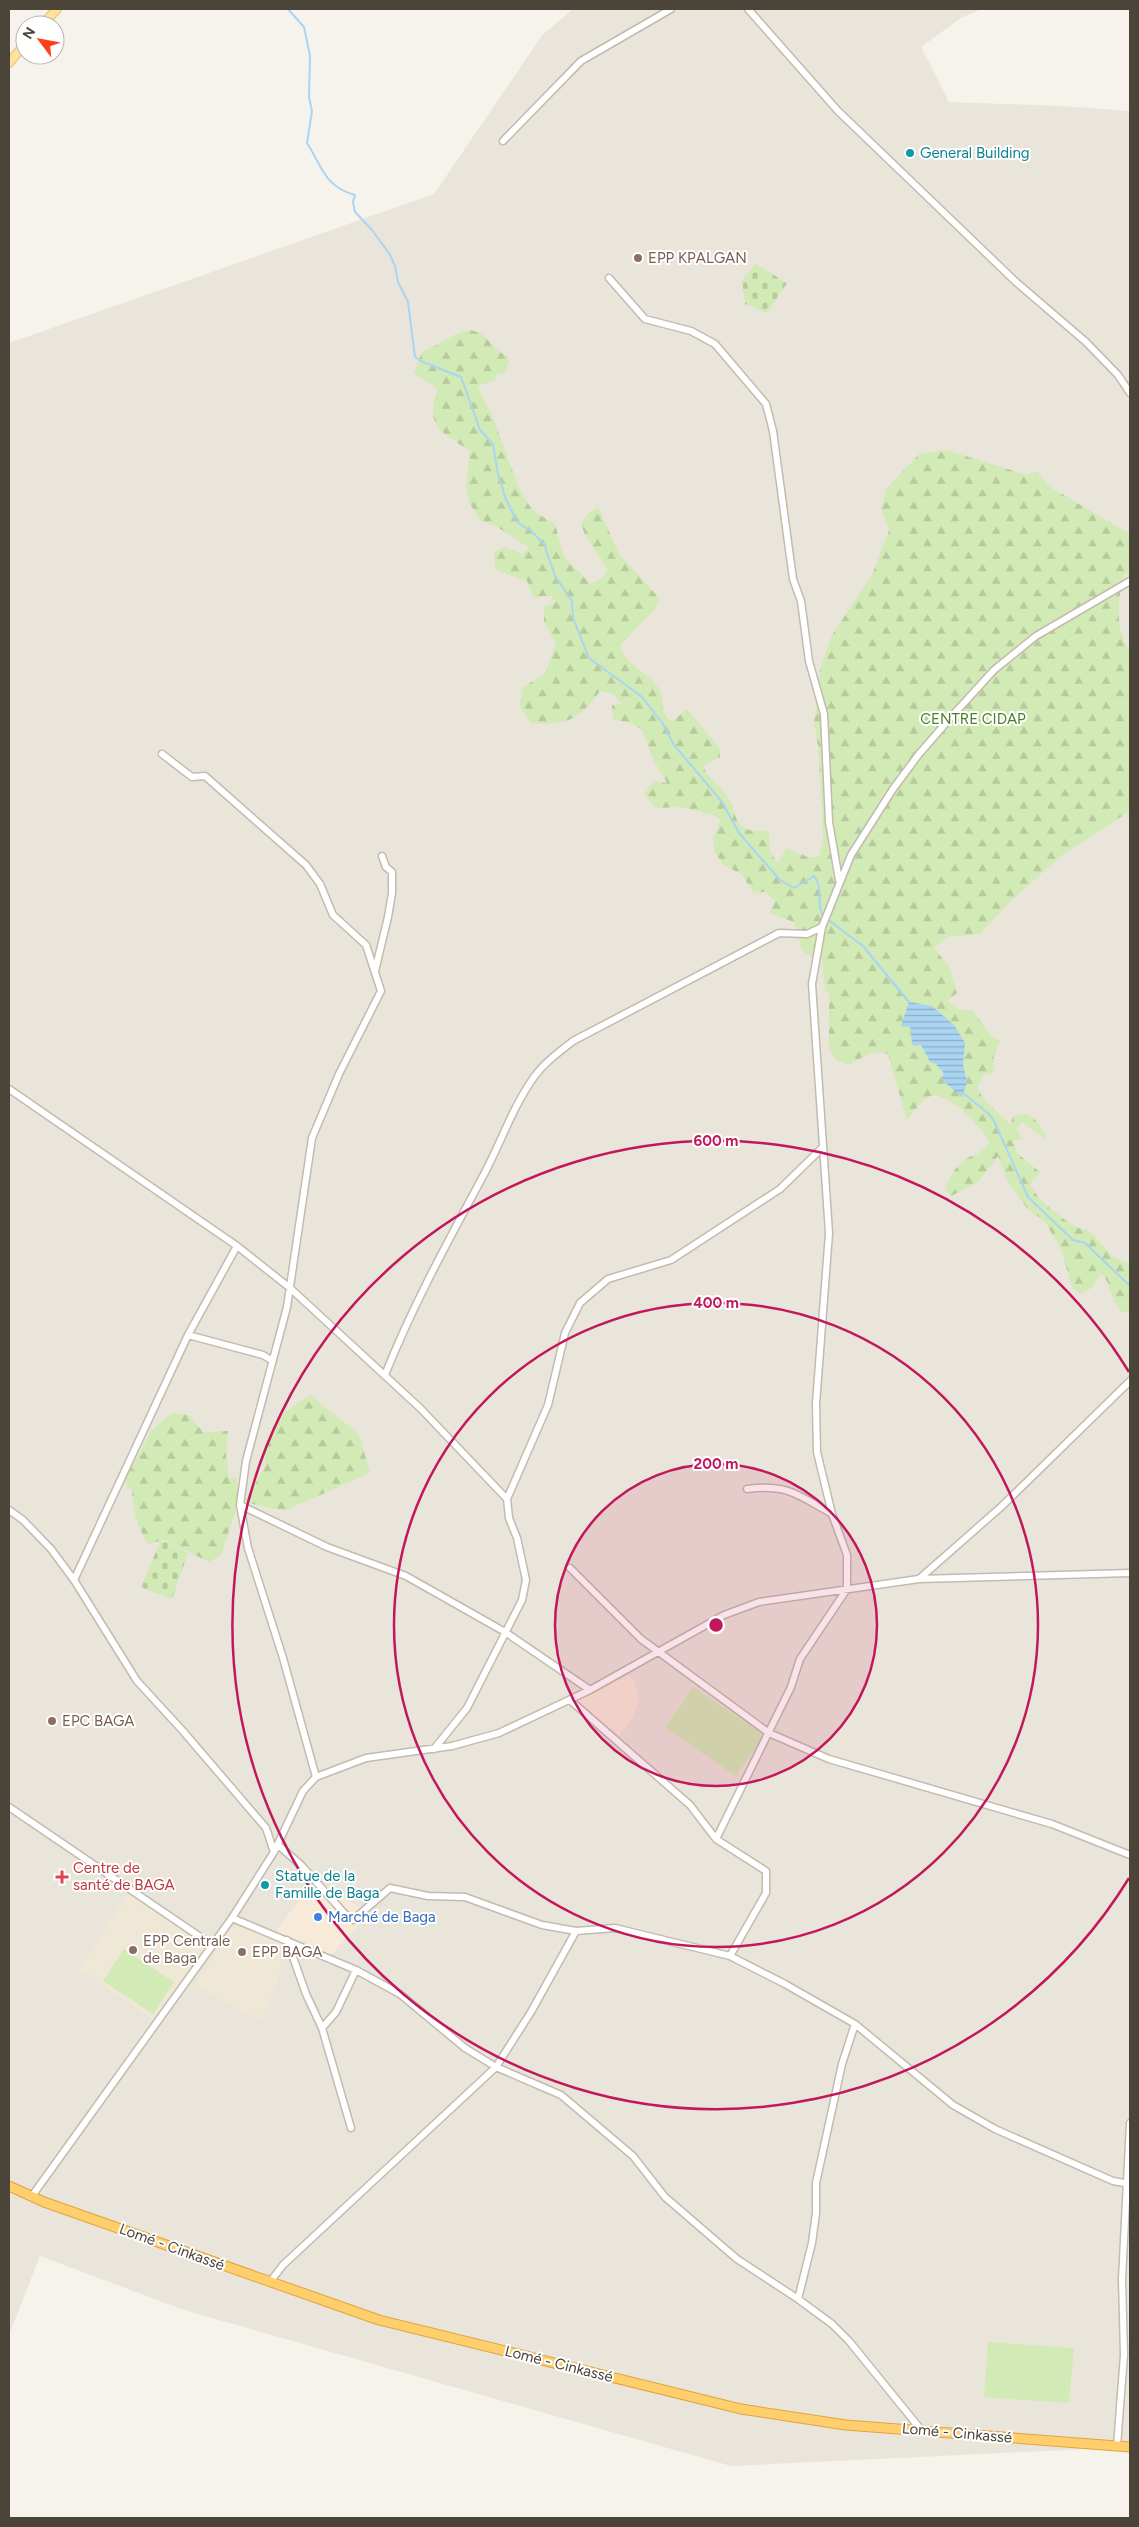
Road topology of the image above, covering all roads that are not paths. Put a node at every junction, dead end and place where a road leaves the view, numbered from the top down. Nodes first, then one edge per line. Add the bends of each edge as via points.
1 (671, 9) edge
2 (748, 9) edge
3 (503, 141) dead end
4 (609, 278) dead end
5 (1130, 393) edge
6 (1130, 580) edge
7 (162, 754) dead end
8 (382, 856) dead end
9 (839, 881) junction
10 (823, 924) junction
11 (375, 971) junction
12 (9, 1089) edge
13 (823, 1147) junction
14 (237, 1246) junction
15 (290, 1288) junction
16 (188, 1334) junction
17 (271, 1360) junction
18 (385, 1375) junction
19 (1130, 1381) edge
20 (747, 1489) dead end
21 (507, 1499) junction
22 (240, 1505) junction
23 (9, 1510) edge
24 (832, 1514) junction
25 (570, 1568) dead end
26 (1130, 1573) edge
27 (919, 1579) junction
28 (74, 1580) junction
29 (847, 1589) junction
30 (505, 1632) junction
31 (658, 1652) junction
32 (590, 1690) junction
33 (570, 1700) junction
34 (769, 1732) junction
35 (434, 1749) junction
36 (316, 1777) junction
37 (9, 1808) edge
38 (716, 1839) junction
39 (278, 1845) junction
40 (274, 1852) junction
41 (1130, 1855) edge
42 (232, 1918) junction
43 (576, 1931) junction
44 (287, 1940) junction
45 (212, 1945) junction
46 (730, 1956) junction
47 (356, 1970) junction
48 (855, 2024) junction
49 (322, 2028) junction
50 (496, 2067) junction
51 (1130, 2123) edge
52 (351, 2128) dead end
53 (1128, 2183) edge
54 (9, 2186) edge
55 (32, 2196) junction
56 (270, 2282) junction
57 (798, 2299) junction
58 (922, 2431) junction
59 (1117, 2446) junction
60 (1130, 2447) edge

1 - 3 street via 581,61
2 - 5 street via 838,111 1016,282 1086,342 1118,375
4 - 9 street via 645,319 691,331 715,344 766,404 773,431 793,579 801,601 809,661 824,714 829,822
6 - 9 street via 1036,636 994,670 919,754 871,822
7 - 11 street via 192,777 205,776 306,865 320,884 334,915 366,945
8 - 11 street via 392,872 392,893
9 - 10 street
10 - 13 street via 812,984
10 - 18 street via 808,934 779,933 744,950 573,1041 548,1061 534,1076 522,1097 420,1294
11 - 15 street via 381,991 339,1074 312,1138
12 - 14 street
13 - 21 street via 780,1189 671,1260 608,1279 580,1303 565,1333 548,1405
13 - 24 street via 830,1233 816,1404 816,1442
14 - 15 street
14 - 16 street
15 - 17 street
15 - 18 street
16 - 17 street
16 - 28 street
17 - 22 street via 246,1461
18 - 21 street
19 - 27 street via 1001,1507
20 - 24 street via 770,1486 790,1490
21 - 30 street via 526,1580 522,1600
22 - 30 street via 327,1547 406,1576
22 - 36 street via 248,1548
23 - 28 street via 24,1520 51,1549
24 - 29 street via 847,1555
25 - 31 street
26 - 27 street
27 - 29 street
28 - 40 street via 137,1681 266,1828
29 - 31 street via 758,1602 724,1614
29 - 34 street via 800,1659 791,1687
30 - 32 street
30 - 35 street via 467,1708
31 - 32 street
31 - 34 street
32 - 33 street
33 - 35 street via 487,1737
33 - 38 street via 690,1805
34 - 38 street
34 - 41 street via 828,1760 1052,1824
35 - 36 street via 366,1758
36 - 39 street via 303,1792
37 - 45 street
38 - 46 street via 766,1871 766,1893
39 - 40 street
39 - 43 street via 353,1920 390,1888 428,1896 465,1897 542,1925
40 - 42 street
42 - 44 street
42 - 45 street
43 - 46 street via 615,1928
43 - 50 street
44 - 47 street
44 - 49 street
45 - 55 street
46 - 48 street
47 - 49 street via 336,2012
47 - 50 street via 400,1994 465,2048
48 - 53 street via 953,2105 994,2129 1113,2181
48 - 57 street via 842,2064 816,2183 812,2243
49 - 52 street
50 - 56 street via 282,2265
50 - 57 street via 561,2095 633,2156 665,2198 737,2259
51 - 53 street
53 - 59 street via 1122,2279 1124,2355
54 - 55 highway, Lomé - Cinkassé
55 - 56 highway, Lomé - Cinkassé
56 - 58 highway, Lomé - Cinkassé via 379,2320 741,2409 838,2424
57 - 58 street via 849,2341
58 - 59 highway, Lomé - Cinkassé
59 - 60 highway, Lomé - Cinkassé

